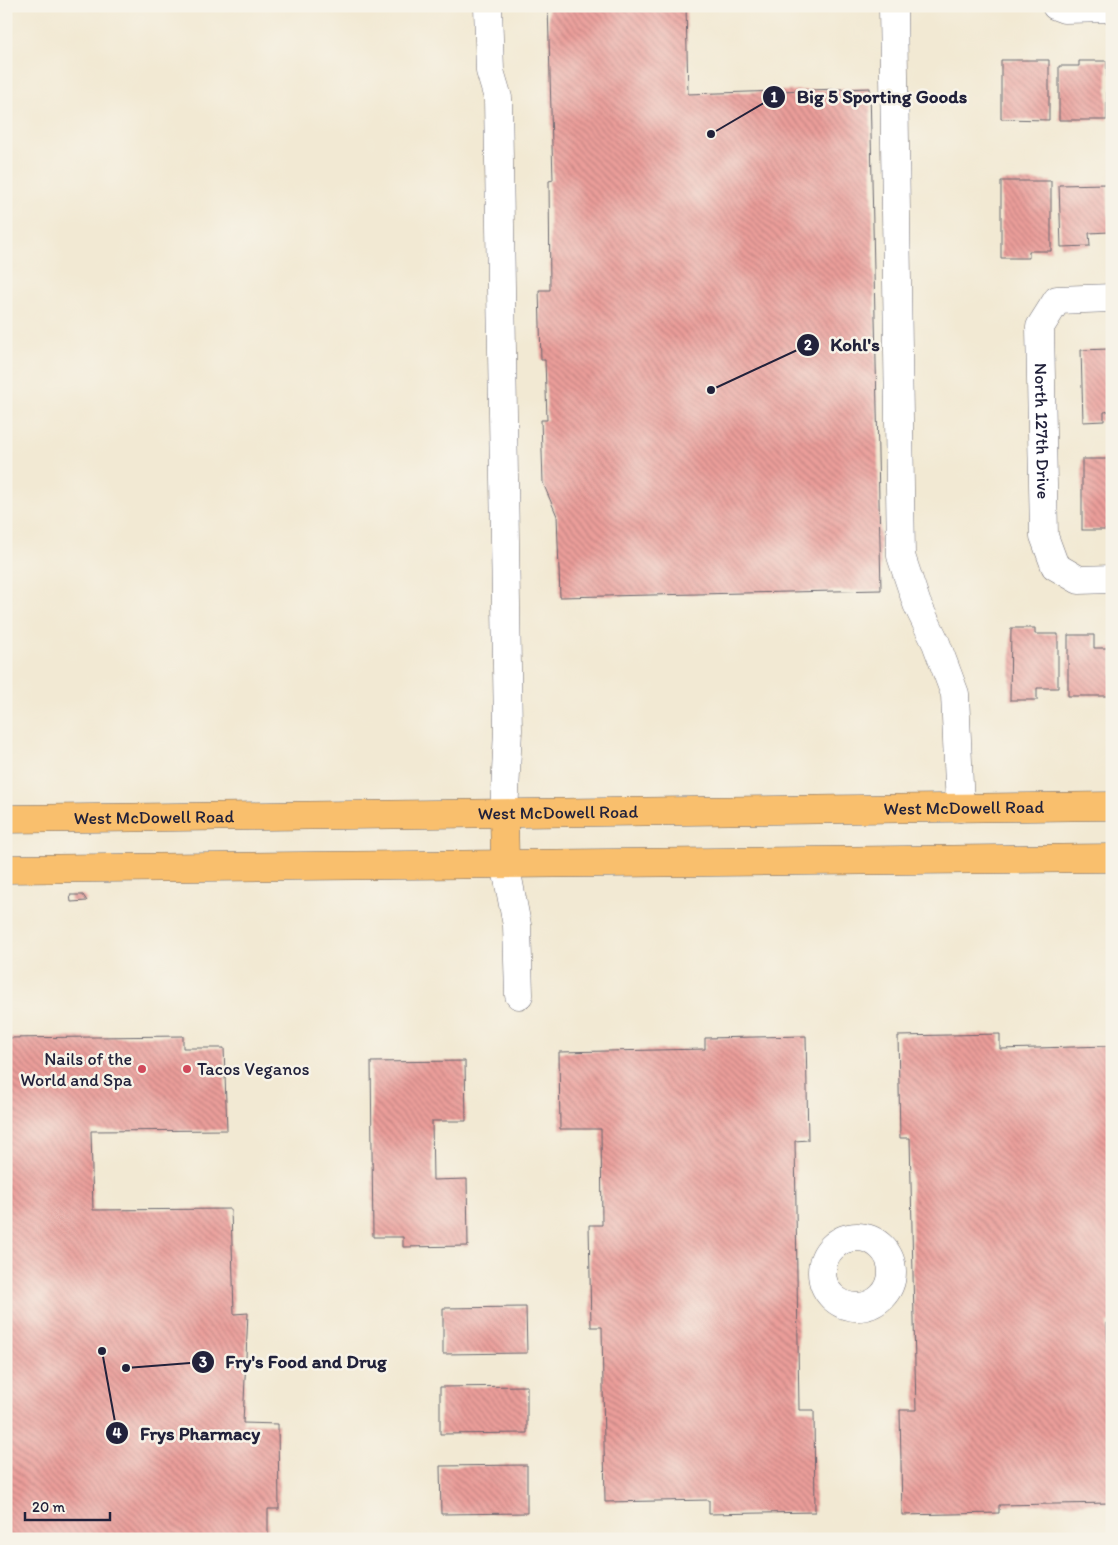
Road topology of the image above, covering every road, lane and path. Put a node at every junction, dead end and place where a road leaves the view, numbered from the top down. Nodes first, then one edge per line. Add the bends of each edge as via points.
1 (488, 6) edge
2 (892, 6) edge
3 (1056, 6) edge
4 (1112, 8) edge
5 (1112, 298) edge
6 (1112, 580) edge
7 (1112, 806) edge
8 (960, 808) junction
9 (504, 814) junction
10 (6, 819) edge
11 (1112, 858) edge
12 (505, 863) junction
13 (6, 868) edge
14 (519, 995) dead end

1 - 9 street via 490,71 498,98 508,730
2 - 8 street via 901,556 917,604 955,694
3 - 4 street via 1064,9
5 - 6 street, North 127th Drive via 1057,300 1040,327 1044,536 1055,566 1078,580
7 - 8 main road, West McDowell Road
8 - 9 main road, West McDowell Road
9 - 10 main road, West McDowell Road
9 - 12 main road
11 - 12 main road
12 - 13 main road
12 - 14 street via 517,925

